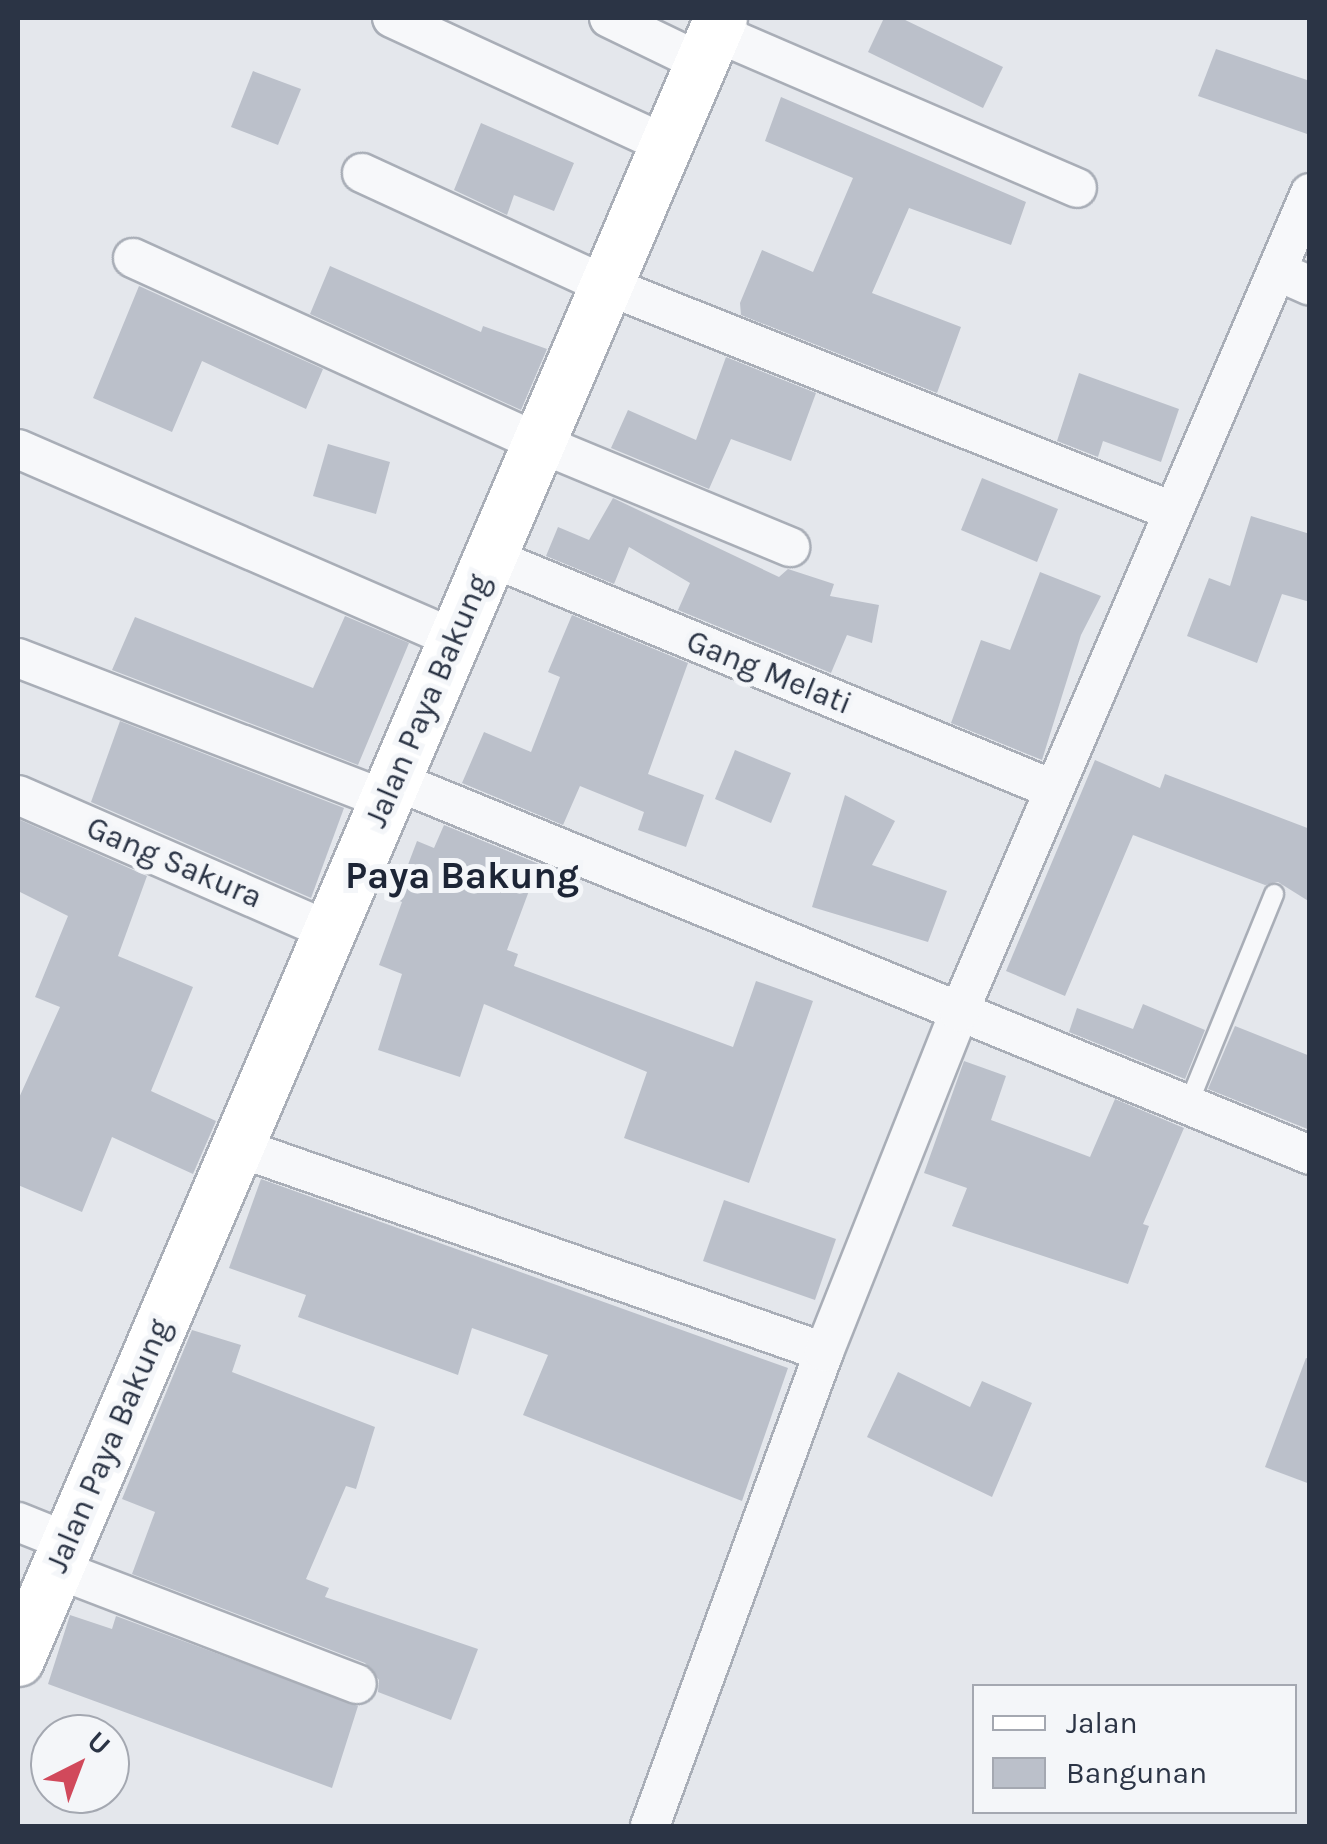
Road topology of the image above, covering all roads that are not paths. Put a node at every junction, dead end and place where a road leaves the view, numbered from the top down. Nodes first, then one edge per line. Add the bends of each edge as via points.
1 (392, 18) edge
2 (609, 18) edge
3 (713, 37) edge
4 (666, 145) junction
5 (362, 174) dead end
6 (1077, 188) dead end
7 (1310, 193) edge
8 (134, 258) dead end
9 (1293, 279) edge
10 (606, 285) junction
11 (538, 444) junction
12 (18, 449) edge
13 (1169, 510) junction
14 (790, 547) dead end
15 (490, 557) junction
16 (455, 639) junction
17 (18, 658) edge
18 (1050, 788) junction
19 (390, 790) junction
20 (18, 795) edge
21 (1274, 894) dead end
22 (330, 931) junction
23 (959, 1012) junction
24 (1188, 1106) junction
25 (237, 1147) junction
26 (1310, 1155) edge
27 (824, 1352) junction
28 (18, 1522) edge
29 (62, 1555) junction
30 (18, 1660) edge
31 (357, 1684) dead end
32 (650, 1826) edge

1 - 4 street
2 - 3 street
3 - 4 main road, Jalan Paya Bakung
3 - 6 street
4 - 10 main road, Jalan Paya Bakung
5 - 10 street
7 - 9 street
8 - 11 street
9 - 13 street
10 - 11 main road, Jalan Paya Bakung
10 - 13 street
11 - 14 street
11 - 15 main road, Jalan Paya Bakung
12 - 16 street
13 - 18 street
15 - 16 main road, Jalan Paya Bakung
15 - 18 street, Gang Melati
16 - 19 main road, Jalan Paya Bakung
17 - 19 street
18 - 23 street
19 - 22 main road, Jalan Paya Bakung
19 - 23 street
20 - 22 street, Gang Sakura
21 - 24 lane
22 - 25 main road, Jalan Paya Bakung
23 - 24 street
23 - 27 street
24 - 26 street
25 - 27 street
25 - 29 main road, Jalan Paya Bakung
27 - 32 street
28 - 29 street
29 - 30 main road, Jalan Paya Bakung
29 - 31 street

